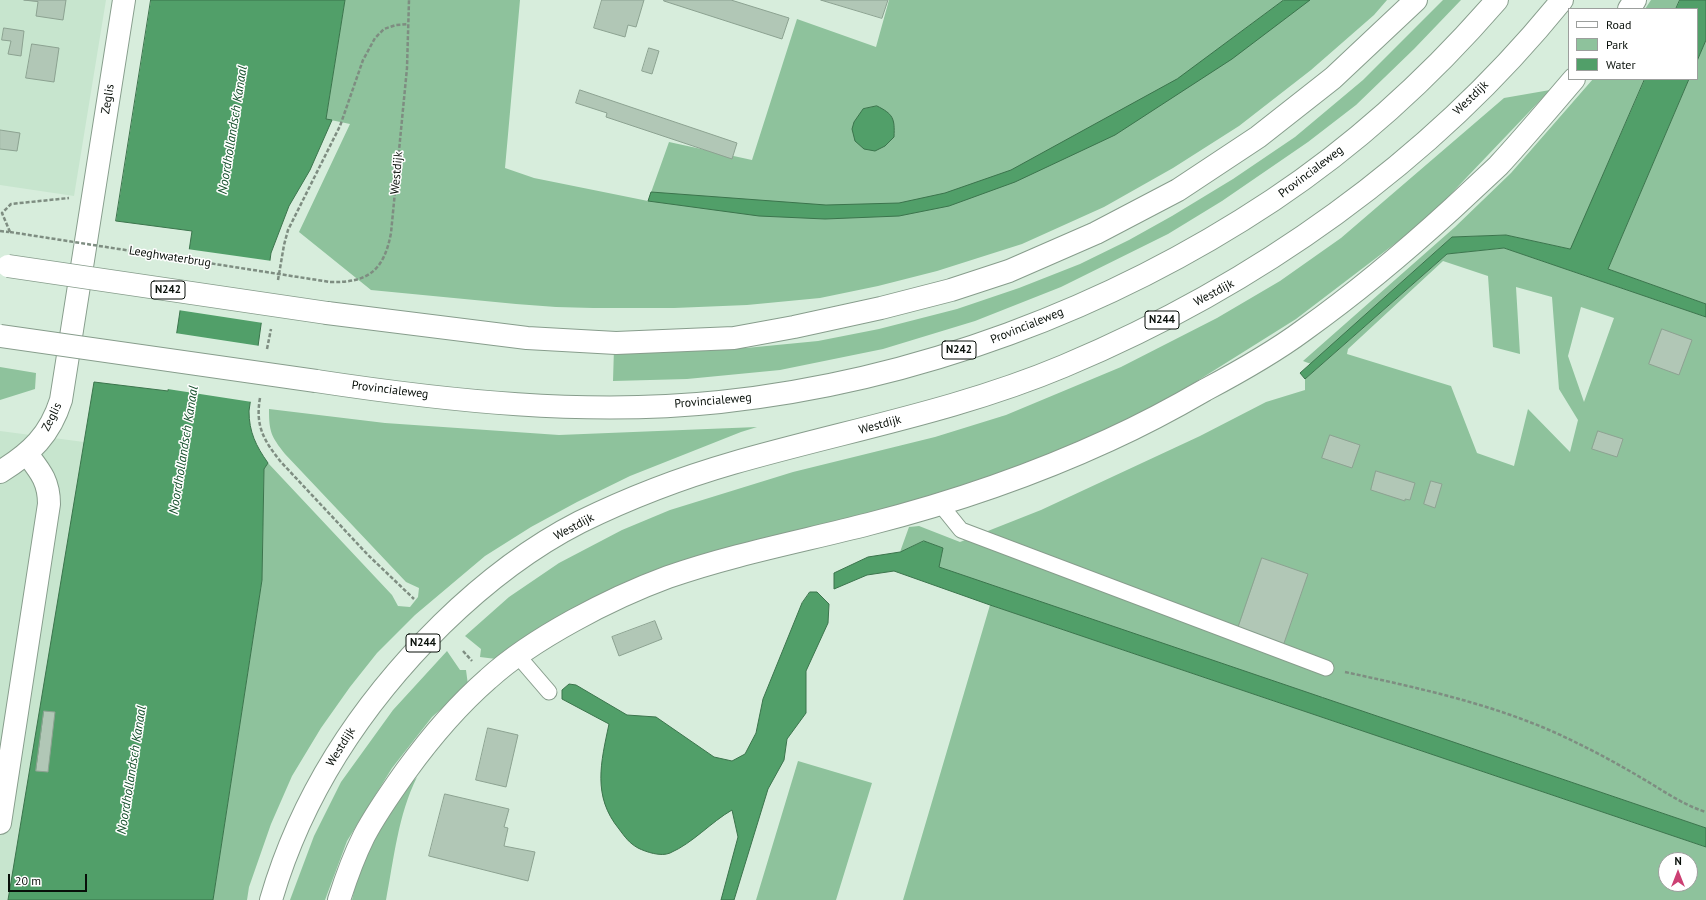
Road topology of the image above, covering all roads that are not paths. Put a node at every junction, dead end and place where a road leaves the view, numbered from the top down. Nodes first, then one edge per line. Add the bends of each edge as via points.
1 (124, 0) edge
2 (1416, 0) edge
3 (1497, 0) edge
4 (1562, 0) edge
5 (1573, 80) edge
6 (4, 266) edge
7 (0, 336) edge
8 (27, 454) junction
9 (0, 472) edge
10 (940, 504) junction
11 (518, 656) junction
12 (1326, 668) road end
13 (549, 692) dead end
14 (0, 824) edge
15 (271, 900) edge
16 (338, 900) edge

1 - 8 main road, Zeglis via 61,400 51,425
2 - 6 main road, N242, bridge via 1327,83 1258,137 1178,190 1096,233 1009,271 951,290 794,327 734,338 616,343 527,338 327,313
3 - 7 main road, Provincialeweg / N242, bridge via 1428,74 1343,148 1274,199 1199,245 1127,283 985,342 909,366 816,387 718,402 659,406 613,407 499,402 386,391
4 - 15 main road, Westdijk / N244 via 1507,63 1413,153 1363,194 1237,280 1108,347 999,392 738,461 674,482 578,523 530,552 493,578 416,649 354,726 332,760 302,818
5 - 10 main road via 1530,131 1478,184 1411,246 1302,331 1222,381 1110,440 1022,476
8 - 9 main road, Zeglis
8 - 14 main road via 44,476 48,486 49,504
10 - 11 main road via 750,553 669,577 596,610
10 - 12 lane via 961,530
11 - 13 lane
11 - 16 main road via 468,698 420,752 369,826

